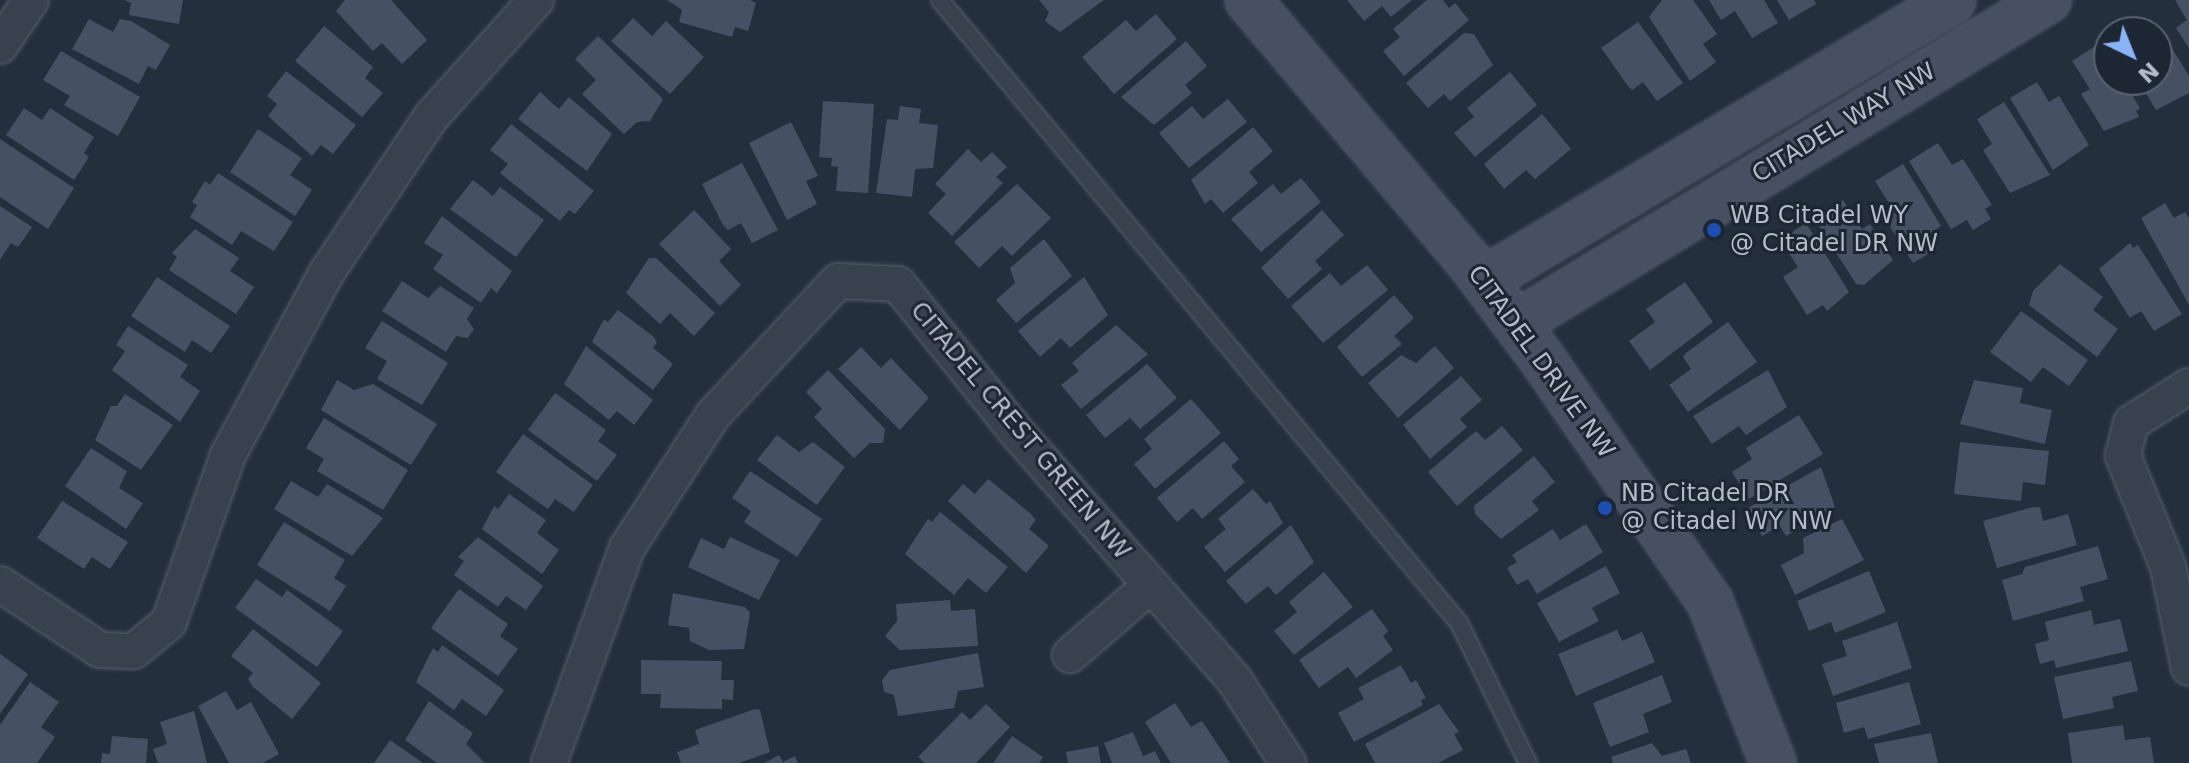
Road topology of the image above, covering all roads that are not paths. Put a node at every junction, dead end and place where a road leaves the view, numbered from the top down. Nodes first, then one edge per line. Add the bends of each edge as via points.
1 (31, 0) edge
2 (536, 0) edge
3 (940, 0) edge
4 (1248, 0) edge
5 (1953, 0) edge
6 (2028, 5) edge
7 (0, 46) edge
8 (1484, 280) junction
9 (1517, 323) junction
10 (2189, 386) edge
11 (0, 584) edge
12 (1150, 586) junction
13 (1070, 655) dead end
14 (2189, 668) edge
15 (554, 761) edge
16 (1288, 763) edge
17 (1528, 763) edge
18 (1773, 763) edge

1 - 7 street
2 - 11 street via 432,116 327,272 228,455 169,622 134,651 100,650
3 - 17 lane via 1459,623
4 - 8 street, CITADEL DRIVE NW
5 - 8 street, CITADEL WAY NW
6 - 9 street, CITADEL WAY NW
8 - 9 street, CITADEL DRIVE NW
9 - 18 street, CITADEL DRIVE NW via 1710,602
10 - 14 street via 2131,423 2123,456 2168,567
12 - 13 street
12 - 15 street, CITADEL CREST GREEN NW via 898,284 838,281 713,415 627,548
12 - 16 street, CITADEL CREST GREEN NW via 1235,681

